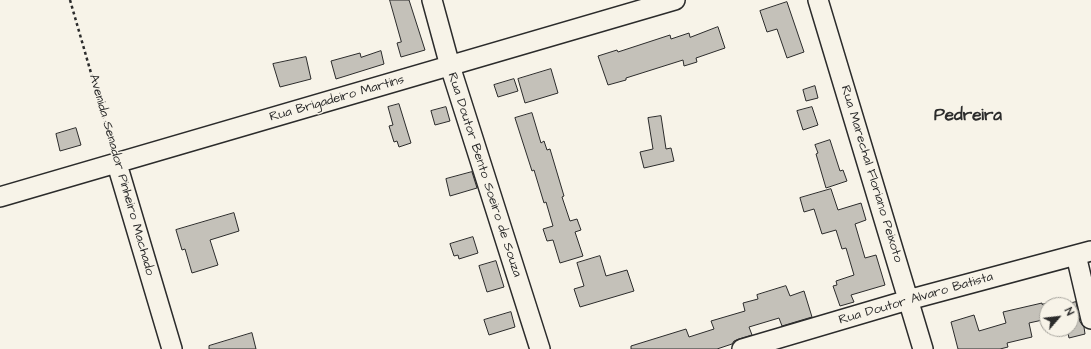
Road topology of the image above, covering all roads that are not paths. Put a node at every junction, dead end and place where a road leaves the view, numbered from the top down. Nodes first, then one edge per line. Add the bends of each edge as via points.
1 (432, 0) edge
2 (675, 0) edge
3 (818, 0) edge
4 (450, 66) junction
5 (117, 164) junction
6 (0, 197) edge
7 (1083, 253) edge
8 (908, 300) junction
9 (1091, 319) edge
10 (172, 349) edge
11 (540, 349) edge
12 (742, 349) edge
13 (923, 349) edge

1 - 4 street, Rua Doutor Bento Soeiro de Souza
2 - 4 street, Rua Brigadeiro Martins
3 - 8 street, Rua Marechal Floriano Peixoto
4 - 5 street, Rua Brigadeiro Martins
4 - 11 street, Rua Doutor Bento Soeiro de Souza
5 - 6 street, Rua Brigadeiro Martins
5 - 10 street, Avenida Senador Pinheiro Machado
7 - 8 street, Rua Doutor Alvaro Batista
7 - 9 street
8 - 12 street, Rua Doutor Alvaro Batista
8 - 13 street, Rua Marechal Floriano Peixoto

